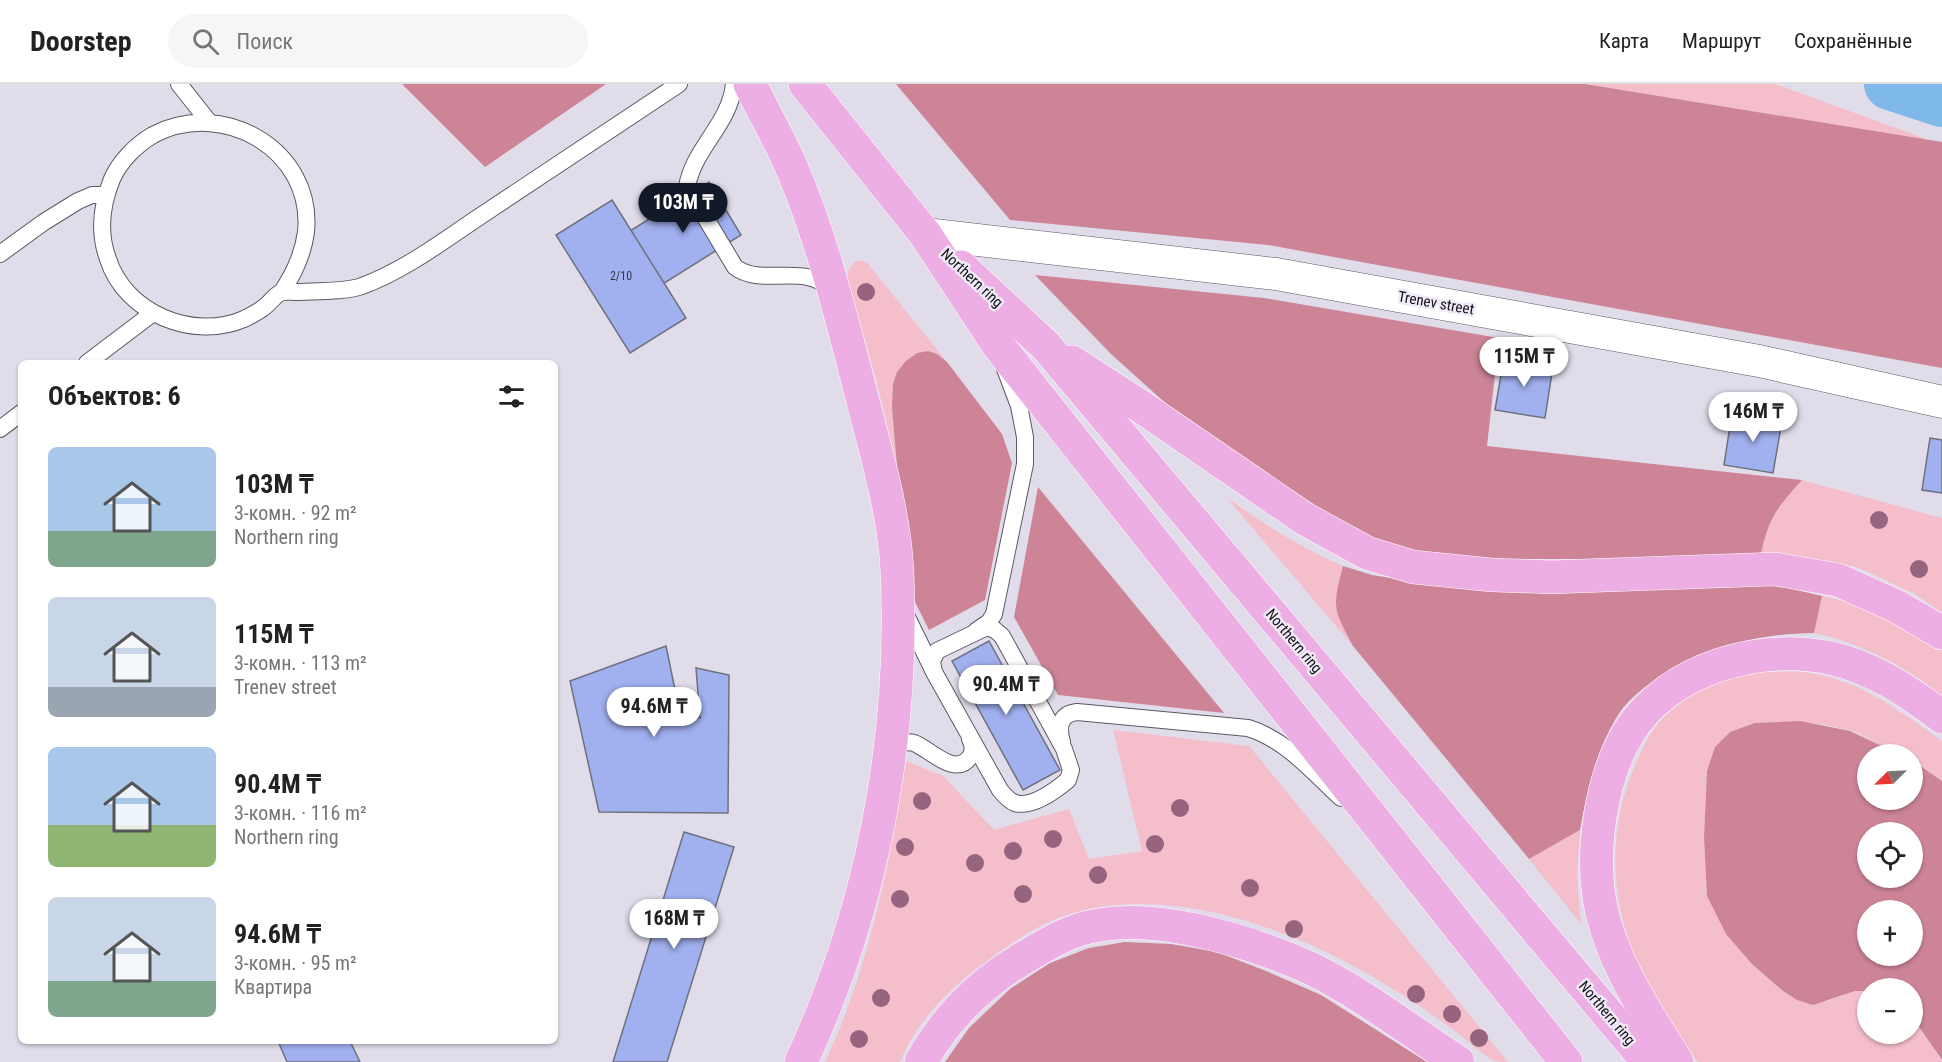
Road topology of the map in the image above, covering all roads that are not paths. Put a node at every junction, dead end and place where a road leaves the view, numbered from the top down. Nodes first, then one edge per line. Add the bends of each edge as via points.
1 (179, 84) edge
2 (679, 84) edge
3 (734, 84) edge
4 (750, 84) edge
5 (805, 84) edge
6 (209, 122) junction
7 (105, 195) junction
8 (926, 234) junction
9 (0, 254) edge
10 (281, 292) junction
11 (837, 304) junction
12 (153, 313) junction
13 (998, 345) junction
14 (1046, 346) junction
15 (91, 360) edge
16 (1942, 402) edge
17 (18, 415) edge
18 (0, 429) edge
19 (897, 569) junction
20 (976, 631) junction
21 (1942, 633) edge
22 (934, 672) junction
23 (1942, 717) edge
24 (968, 732) junction
25 (1064, 749) junction
26 (889, 758) junction
27 (1404, 857) junction
28 (801, 1062) edge
29 (921, 1062) edge
30 (1458, 1062) edge
31 (1566, 1062) edge
32 (1648, 1062) edge
33 (1677, 1062) edge

1 - 6 lane
2 - 10 lane via 416,259 360,288
3 - 11 lane via 726,115 693,167 687,187 735,267 752,275 818,279 831,290
4 - 11 main road via 790,165
5 - 8 main road, Northern ring
6 - 7 lane via 165,129 145,140 114,174
6 - 10 lane via 254,135 287,165 298,185 305,207 306,230 302,253
7 - 9 lane via 78,201
7 - 12 lane via 102,240 108,262 119,282
8 - 13 main road, Northern ring
8 - 14 main road, Northern ring
8 - 16 street, Trenev street via 1276,274 1758,361
10 - 12 lane via 253,314 220,326 197,327
11 - 19 main road via 890,507
12 - 15 lane
13 - 20 lane via 1019,406 1025,464 994,614
13 - 27 main road, Northern ring
14 - 21 main road via 1305,519 1367,554 1413,567 1492,575 1552,577 1775,570 1838,580 1896,606
14 - 32 main road, Northern ring
17 - 18 lane
19 - 22 lane via 909,622
19 - 26 main road via 898,663
20 - 22 lane via 934,655
20 - 25 lane via 987,627 1002,636
22 - 24 lane
23 - 33 main road via 1859,666 1831,658 1775,653 1726,662 1681,684 1659,699 1629,732 1601,808 1596,841 1601,908 1624,971
24 - 25 lane via 1000,790 1016,803 1035,800 1068,780 1071,770
24 - 26 lane via 973,752 963,763 950,764 909,742 896,745
25 - 27 lane via 1059,726 1063,718 1077,712 1248,728 1264,733 1285,746
26 - 28 main road via 874,844 855,918 833,989
27 - 31 main road, Northern ring
29 - 30 main road via 954,1013 1010,966 1079,930 1114,923 1174,925 1263,949 1349,990

